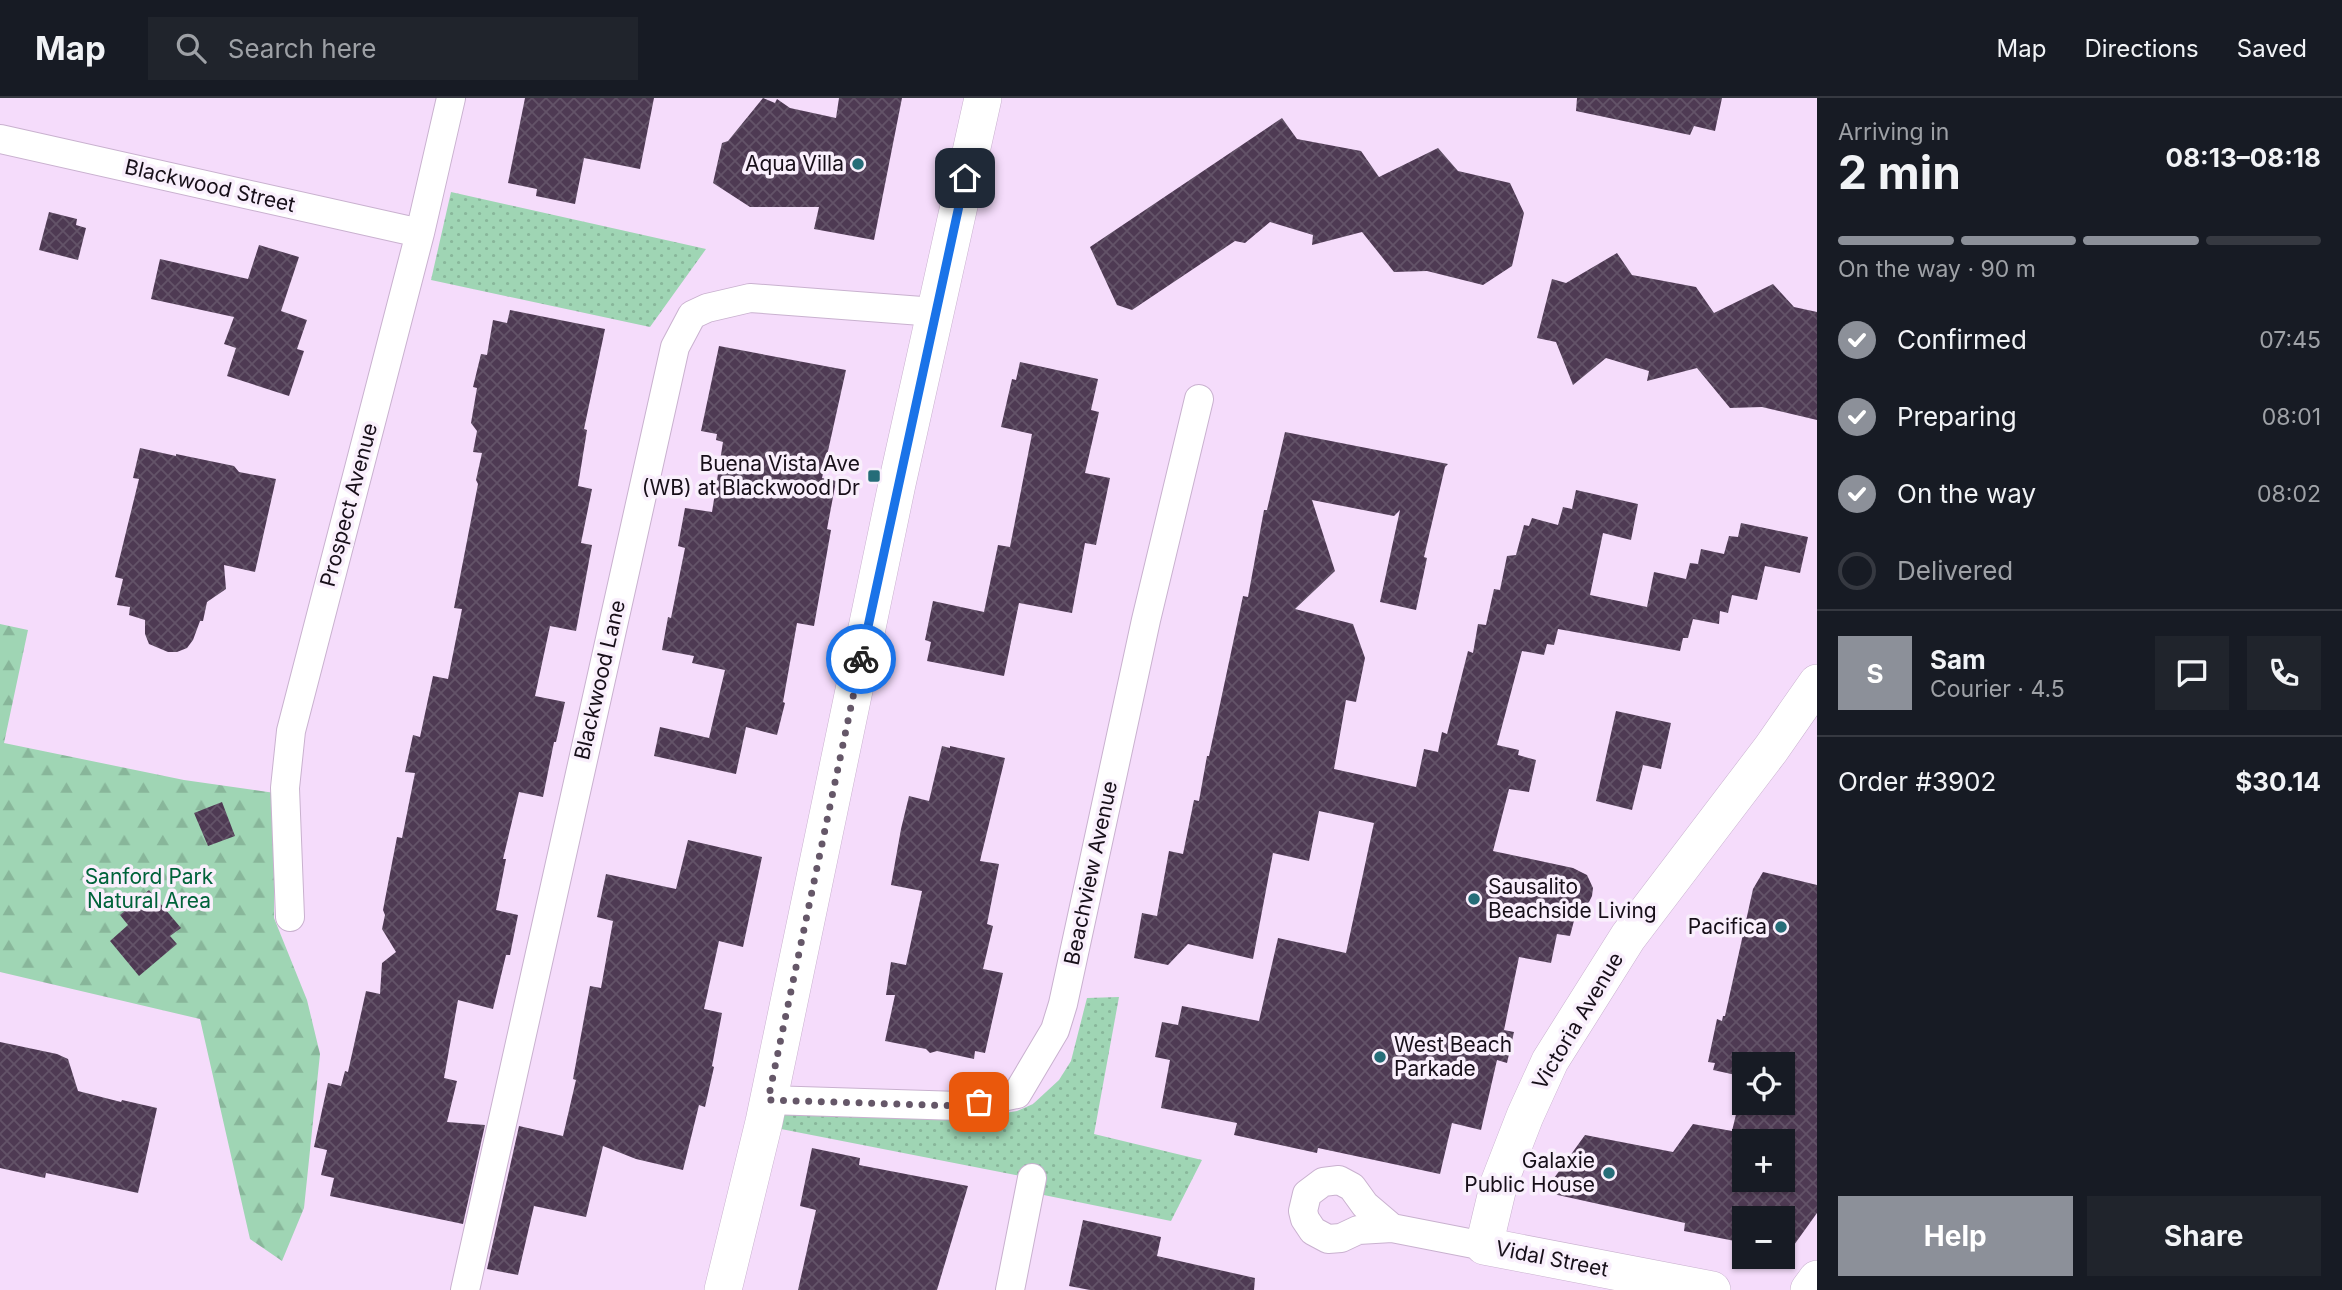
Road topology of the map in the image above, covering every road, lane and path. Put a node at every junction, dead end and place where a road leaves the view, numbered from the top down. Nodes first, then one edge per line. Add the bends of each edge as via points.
1 (451, 98) edge
2 (983, 98) edge
3 (0, 139) edge
4 (420, 233) junction
5 (935, 312) junction
6 (1199, 399) dead end
7 (1817, 683) edge
8 (290, 917) dead end
9 (768, 1100) junction
10 (1032, 1178) dead end
11 (1392, 1228) dead end
12 (1484, 1246) junction
13 (1817, 1279) edge
14 (465, 1290) edge
15 (723, 1290) edge
16 (1010, 1290) edge
17 (1712, 1290) edge
18 (1809, 1290) edge

1 - 4 street, Prospect Avenue
2 - 5 street
3 - 4 street, Blackwood Street
4 - 8 street, Prospect Avenue via 291,731 285,788
5 - 9 street
5 - 14 street, Blackwood Lane via 750,298 708,307 692,316 675,346
6 - 9 street, Beachview Avenue via 1063,1004 1055,1030 1017,1094 960,1106
7 - 12 street, Victoria Avenue via 1628,937 1550,1061 1499,1183
9 - 15 street
10 - 16 street
11 - 12 street, Vidal Street
12 - 17 street, Vidal Street
13 - 18 street

